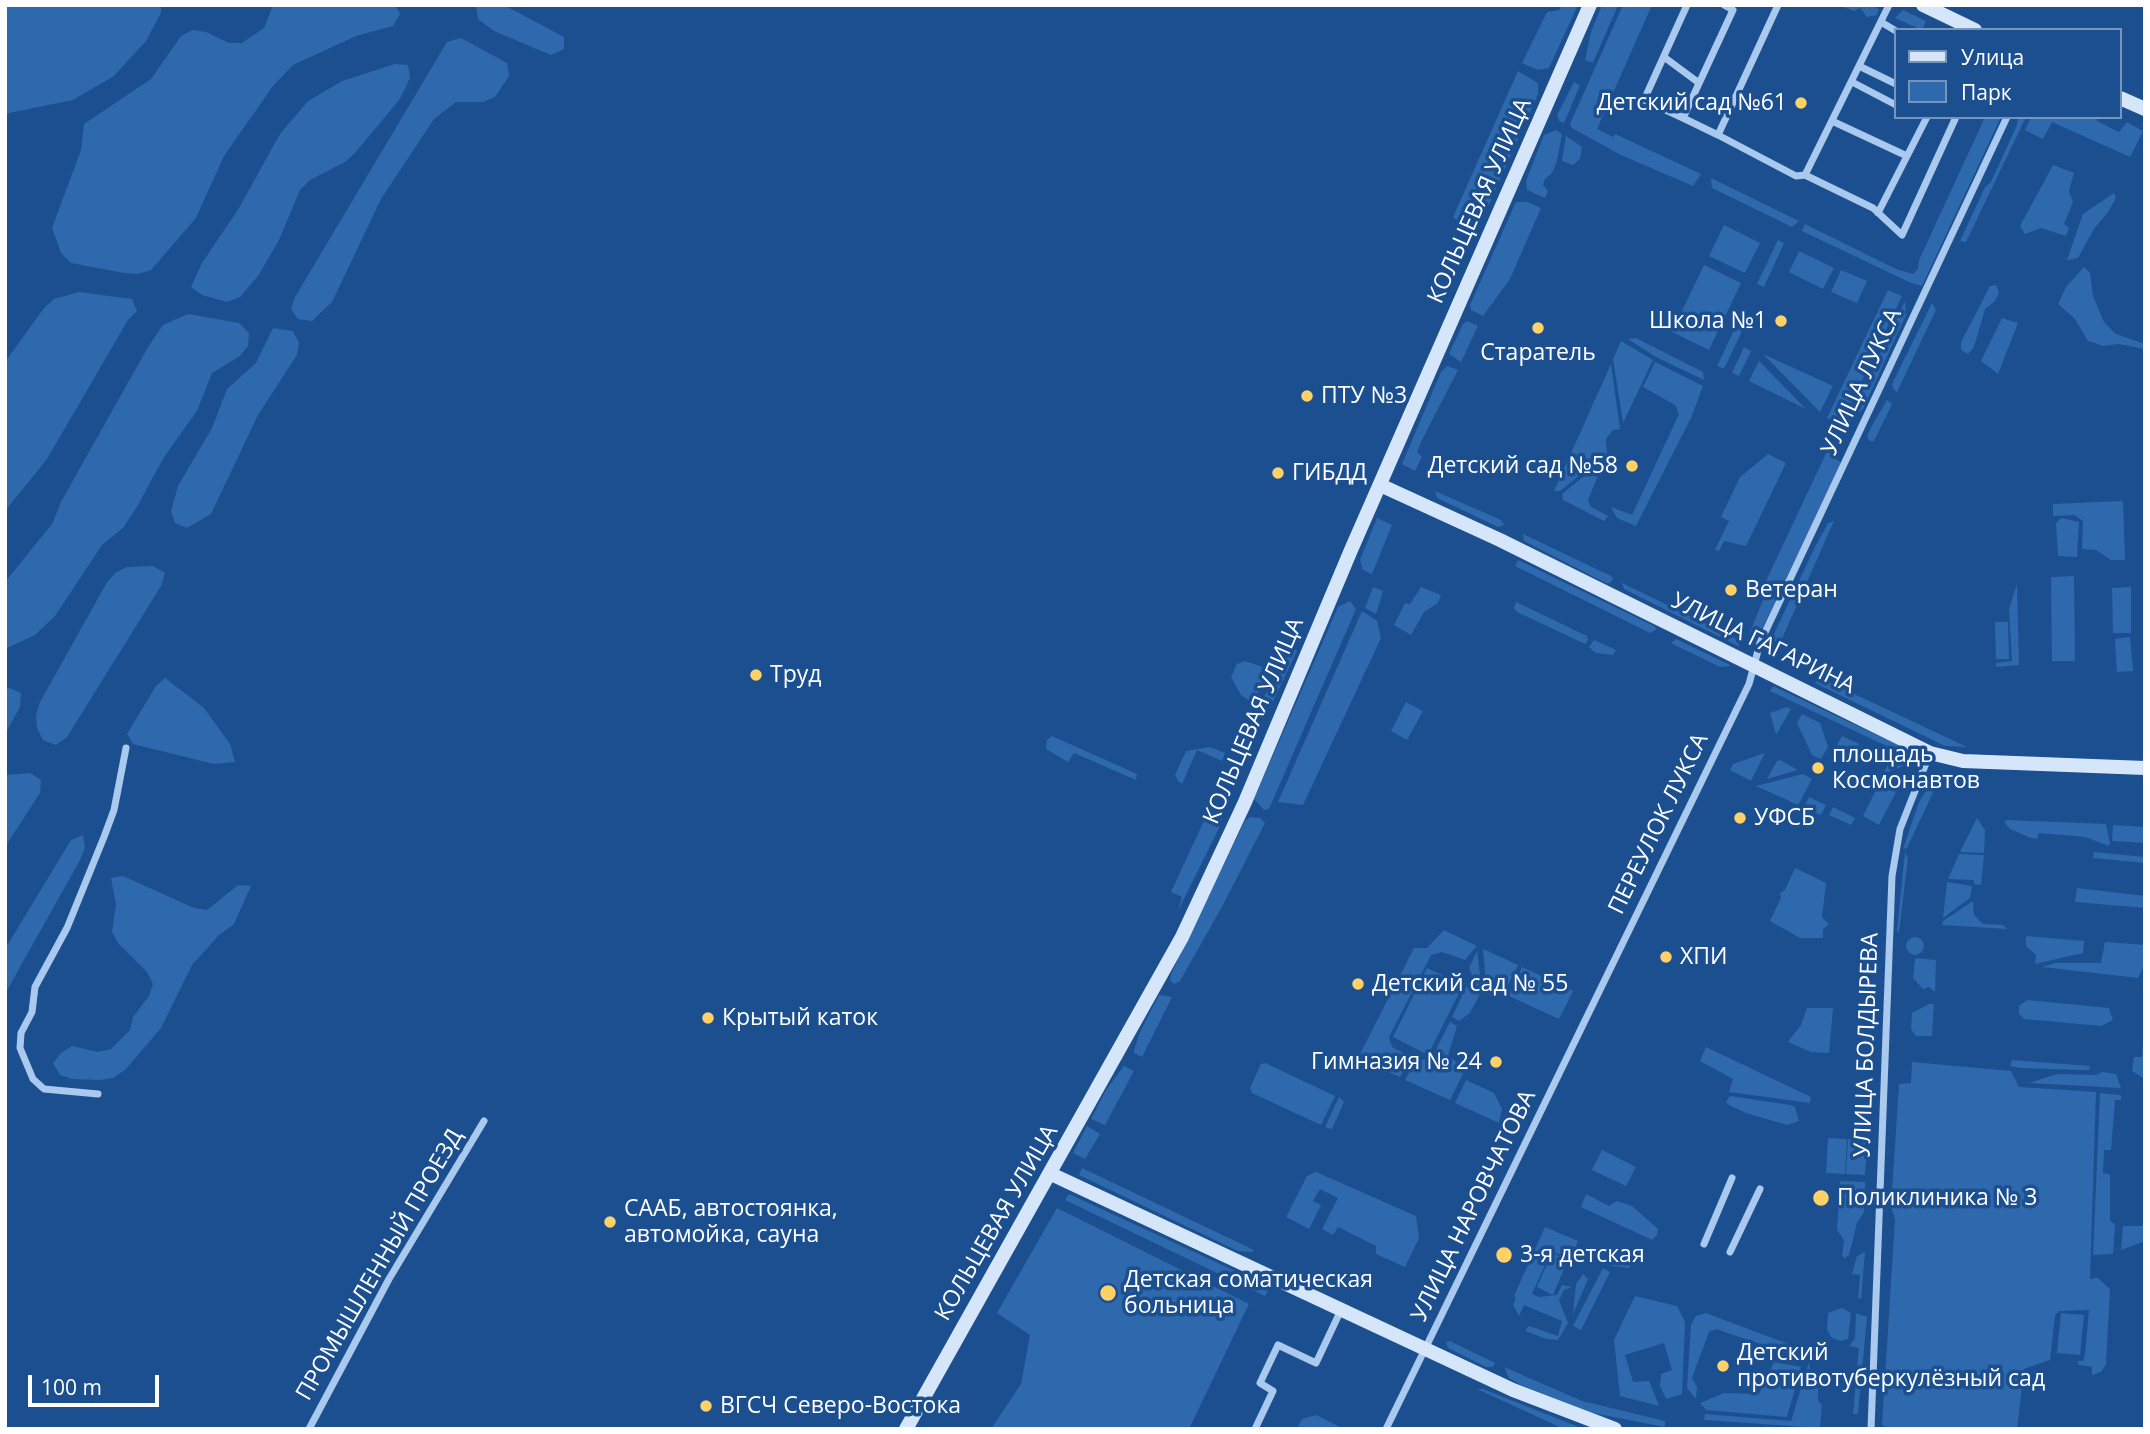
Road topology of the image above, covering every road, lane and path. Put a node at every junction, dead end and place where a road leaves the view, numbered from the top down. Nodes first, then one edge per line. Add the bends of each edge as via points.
1 (1590, 5) edge
2 (1687, 5) edge
3 (1724, 5) edge
4 (1779, 5) edge
5 (1889, 5) edge
6 (1923, 5) edge
7 (1881, 22) junction
8 (1971, 28) edge
9 (1895, 30) edge
10 (1664, 57) junction
11 (1859, 66) junction
12 (1852, 82) junction
13 (1699, 83) junction
14 (1895, 84) edge
15 (2122, 99) edge
16 (1895, 104) edge
17 (2145, 109) edge
18 (1683, 118) junction
19 (1924, 119) edge
20 (1955, 119) edge
21 (2006, 119) edge
22 (1832, 121) junction
23 (1718, 135) junction
24 (1907, 156) junction
25 (1805, 175) junction
26 (1878, 213) junction
27 (1380, 485) junction
28 (1755, 664) junction
29 (125, 748) dead end
30 (1930, 752) junction
31 (2145, 768) edge
32 (1596, 999) joint
33 (98, 1094) dead end
34 (484, 1121) dead end
35 (1051, 1174) junction
36 (1732, 1178) dead end
37 (1760, 1189) dead end
38 (1704, 1244) dead end
39 (1730, 1252) dead end
40 (1342, 1309) junction
41 (1426, 1349) junction
42 (309, 1429) edge
43 (906, 1429) edge
44 (1255, 1429) edge
45 (1386, 1429) edge
46 (1615, 1429) edge
47 (1871, 1429) edge

1 - 27 main road, КОЛЬЦЕВАЯ УЛИЦА
2 - 10 street
3 - 13 street via 1733,10
4 - 23 street
5 - 7 street
6 - 8 main road
7 - 9 street
7 - 11 street
10 - 13 street
10 - 18 street via 1644,100
11 - 12 street
11 - 14 street
12 - 16 street
12 - 22 street
13 - 18 street
15 - 17 main road
18 - 23 street
19 - 24 street
20 - 26 street via 1902,234
21 - 28 street, УЛИЦА ЛУКСА via 1760,643
22 - 24 street
22 - 25 street
23 - 25 street via 1796,176
24 - 26 street
25 - 26 street
27 - 28 main road, УЛИЦА ГАГАРИНА
27 - 35 main road, КОЛЬЦЕВАЯ УЛИЦА via 1245,802 1182,937
28 - 30 main road, УЛИЦА ГАГАРИНА
28 - 32 street, ПЕРЕУЛОК ЛУКСА
29 - 33 street via 111,819 67,928 35,988 32,1012 21,1033 25,1065 44,1089
30 - 31 main road, УЛИЦА ГАГАРИНА via 1963,761
30 - 47 street, УЛИЦА БОЛДЫРЕВА via 1900,830 1892,876
32 - 41 street, УЛИЦА НАРОВЧАТОВА
34 - 42 street, ПРОМЫШЛЕННЫЙ ПРОЕЗД via 389,1279
35 - 40 main road
35 - 43 main road, КОЛЬЦЕВАЯ УЛИЦА
36 - 38 street
37 - 39 street
40 - 41 main road
40 - 44 street via 1316,1363 1278,1345 1260,1383 1273,1391
41 - 45 street, УЛИЦА НАРОВЧАТОВА
41 - 46 main road via 1545,1404

